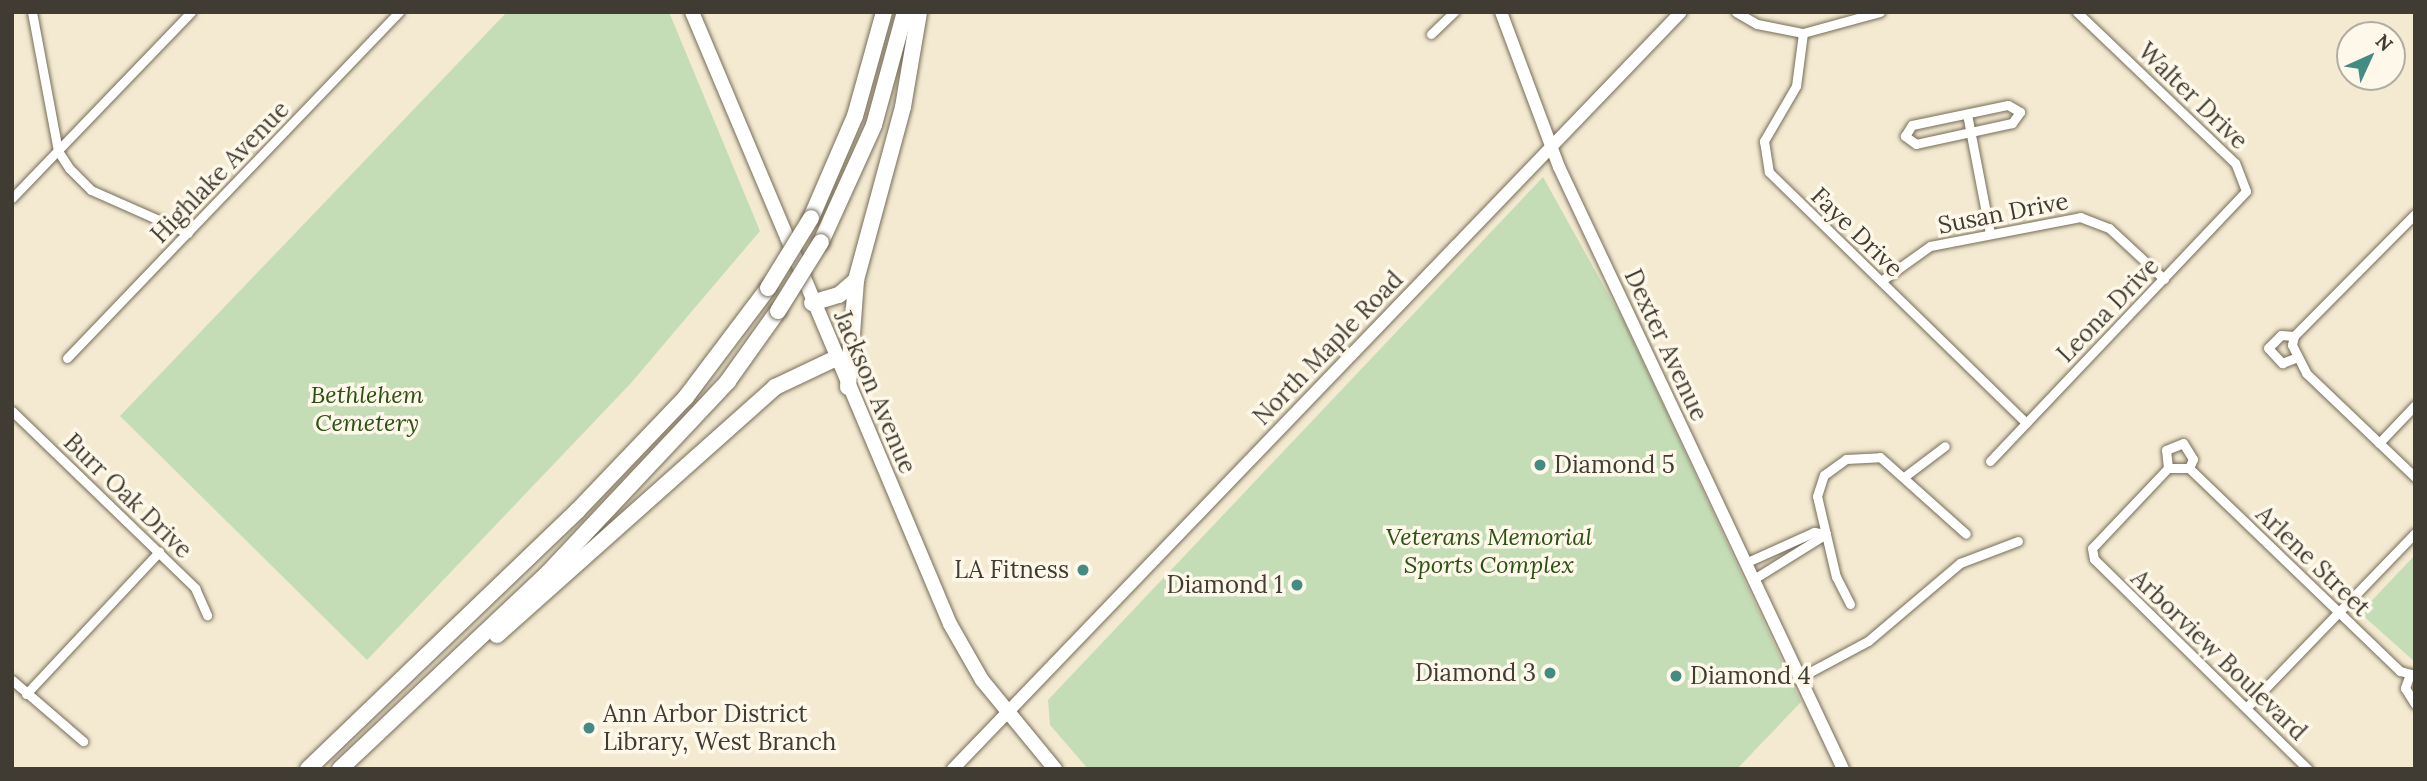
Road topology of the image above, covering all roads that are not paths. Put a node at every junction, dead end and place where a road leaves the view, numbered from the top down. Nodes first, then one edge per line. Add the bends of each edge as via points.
1 (32, 12) edge
2 (191, 12) edge
3 (399, 12) edge
4 (692, 12) edge
5 (884, 12) edge
6 (905, 12) edge
7 (919, 12) edge
8 (1454, 12) edge
9 (1502, 12) edge
10 (1681, 12) edge
11 (1736, 12) edge
12 (1880, 12) edge
13 (2077, 12) edge
14 (1803, 33) junction
15 (1432, 34) dead end
16 (1967, 114) junction
17 (1970, 132) junction
18 (1551, 145) junction
19 (58, 151) junction
20 (2246, 182) joint
21 (12, 198) edge
22 (2415, 214) edge
23 (188, 233) junction
24 (1990, 233) junction
25 (2164, 279) junction
26 (856, 280) junction
27 (1881, 281) junction
28 (812, 303) junction
29 (2293, 340) junction
30 (67, 358) dead end
31 (836, 358) junction
32 (2295, 358) junction
33 (848, 387) junction
34 (2415, 405) edge
35 (12, 411) edge
36 (2026, 423) junction
37 (2379, 443) junction
38 (1945, 446) dead end
39 (1990, 461) dead end
40 (2168, 468) junction
41 (2189, 468) junction
42 (1904, 477) junction
43 (2415, 477) edge
44 (2415, 533) edge
45 (1826, 534) junction
46 (1966, 534) dead end
47 (2018, 541) dead end
48 (159, 552) junction
49 (1745, 564) junction
50 (1752, 580) junction
51 (1850, 604) dead end
52 (2338, 613) junction
53 (207, 615) dead end
54 (2412, 675) edge
55 (441, 676) junction
56 (1797, 679) junction
57 (12, 680) edge
58 (26, 694) junction
59 (2415, 704) edge
60 (2247, 707) junction
61 (1007, 714) junction
62 (83, 741) dead end
63 (309, 769) edge
64 (340, 769) edge
65 (953, 769) edge
66 (1055, 769) edge
67 (1843, 769) edge
68 (2308, 769) edge

1 - 19 street
2 - 19 street
3 - 23 street, Highlake Avenue
4 - 28 main road, Jackson Avenue
5 - 63 highway, bridge via 855,116 811,218 768,288 694,387 587,500
6 - 55 highway, bridge via 874,125 821,242 778,311 729,380
7 - 26 highway via 903,107
8 - 15 street
9 - 18 main road, Dexter Avenue
10 - 18 main road, North Maple Road
11 - 14 street via 1758,24
12 - 14 street
13 - 20 street, Walter Drive via 2235,163
14 - 27 street, Faye Drive via 1796,86 1764,141 1769,172
16 - 17 street
16 - 17 street via 2008,105 2020,112 2012,123
16 - 17 street via 1912,125 1905,136 1916,144
17 - 24 street
18 - 49 main road, Dexter Avenue
18 - 61 main road, North Maple Road
19 - 21 street
19 - 23 street via 91,190
20 - 25 street, Leona Drive via 2241,200
22 - 29 street
23 - 30 street, Highlake Avenue
24 - 25 street, Susan Drive via 2063,218 2093,220
24 - 27 street, Susan Drive via 1930,246
25 - 36 street, Leona Drive
26 - 28 highway via 839,295
26 - 33 highway
27 - 36 street, Faye Drive
28 - 31 main road, Jackson Avenue
29 - 32 street
29 - 32 street via 2281,335 2268,348 2275,360
31 - 33 main road, Jackson Avenue
31 - 55 highway via 775,387 537,601
32 - 37 street
33 - 61 main road, Jackson Avenue via 950,624
34 - 37 street
35 - 48 street, Burr Oak Drive
36 - 39 street, Leona Drive
37 - 43 street
38 - 42 street
40 - 41 street
40 - 41 street, Arlene Street via 2166,450 2174,443 2191,449
40 - 60 street, Arborview Boulevard via 2092,548 2104,569
41 - 52 street, Arlene Street
42 - 45 street via 1880,457 1846,459 1824,475 1817,496
42 - 46 street
44 - 52 street
45 - 49 street via 1814,532
45 - 50 street
45 - 51 street
47 - 56 street via 1960,564 1868,641
48 - 53 street, Burr Oak Drive via 195,588
48 - 58 street
49 - 50 main road, Dexter Avenue
50 - 56 main road, Dexter Avenue
52 - 54 street, Arlene Street
52 - 60 street
54 - 59 street via 2405,688
55 - 64 highway
56 - 67 main road, Dexter Avenue
57 - 58 street
58 - 62 street
60 - 68 street, Arborview Boulevard
61 - 65 main road, North Maple Road
61 - 66 main road, Jackson Avenue

